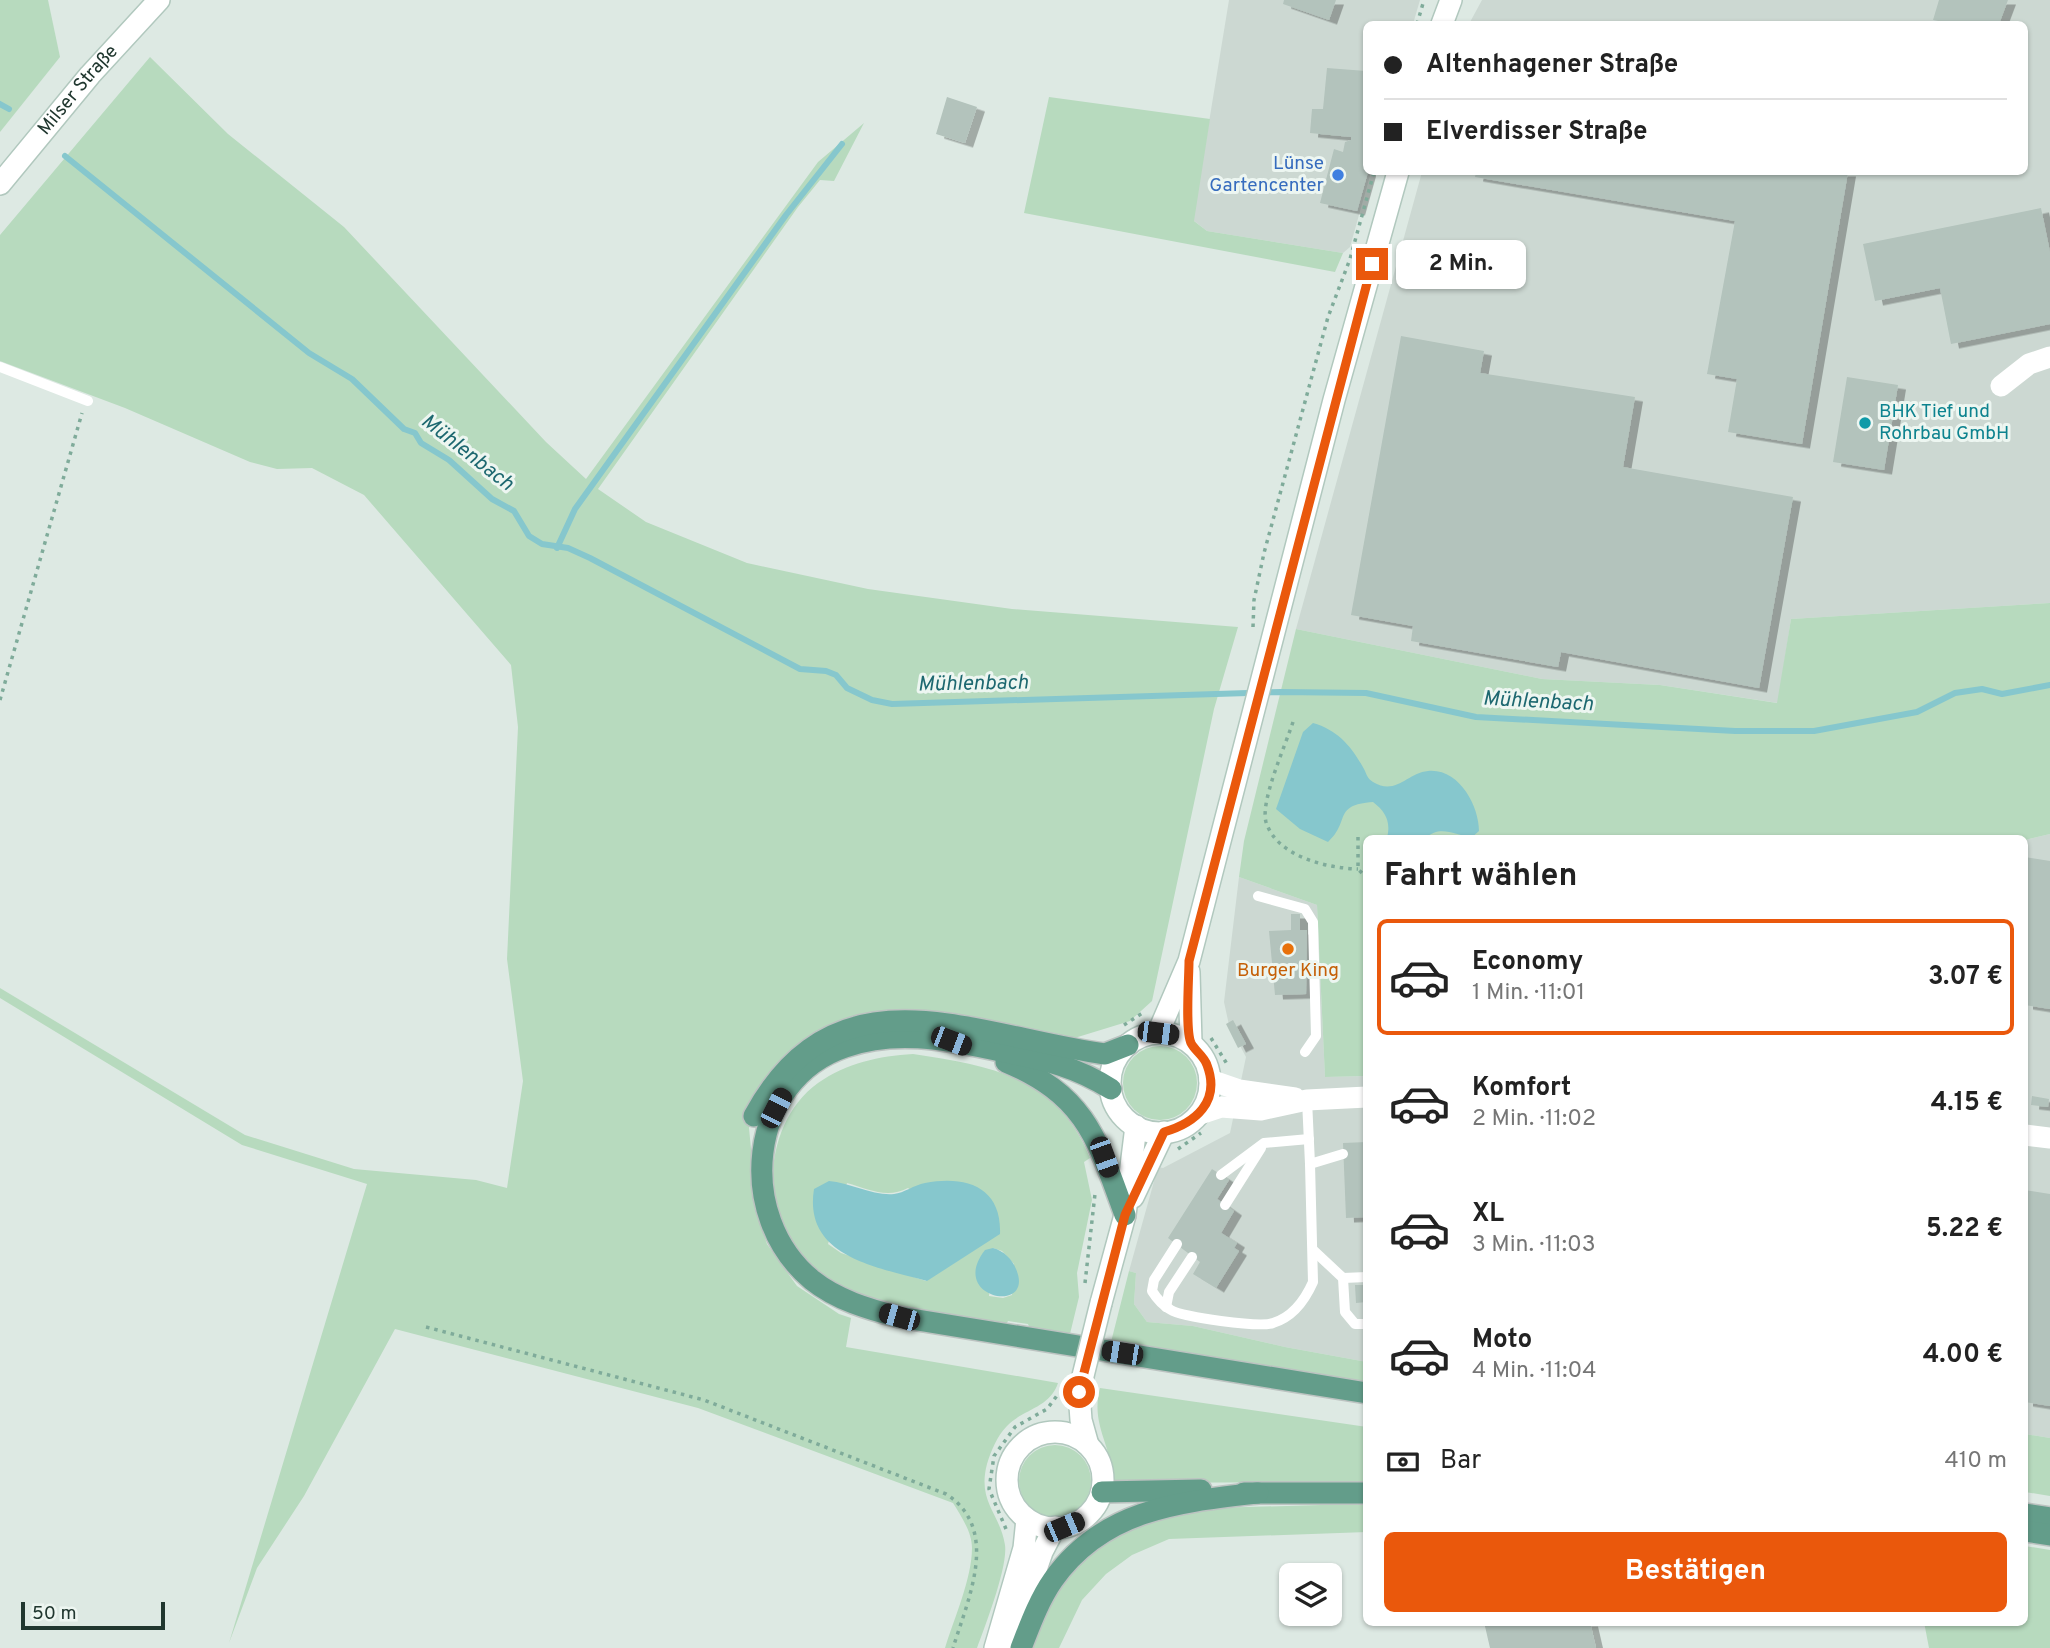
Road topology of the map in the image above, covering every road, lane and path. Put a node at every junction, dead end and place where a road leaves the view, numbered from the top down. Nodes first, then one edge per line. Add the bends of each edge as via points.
1 (159, 0) edge
2 (1424, 0) edge
3 (1451, 0) edge
4 (1418, 21) edge
5 (1443, 21) edge
6 (1373, 175) edge
7 (1397, 175) edge
8 (0, 184) edge
9 (2050, 357) edge
10 (0, 367) edge
11 (2001, 386) dead end
12 (83, 399) joint
13 (1253, 636) dead end
14 (0, 700) edge
15 (1293, 722) dead end
16 (1358, 837) dead end
17 (1358, 869) junction
18 (1363, 874) edge
19 (1258, 896) dead end
20 (1189, 961) junction
21 (1274, 972) dead end
22 (1249, 973) dead end
23 (1158, 1033) junction
24 (951, 1041) junction
25 (1191, 1043) junction
26 (1128, 1045) junction
27 (1305, 1052) dead end
28 (1210, 1080) junction
29 (1111, 1088) junction
30 (1363, 1097) edge
31 (1307, 1100) junction
32 (1199, 1114) junction
33 (754, 1116) dead end
34 (1136, 1126) junction
35 (1164, 1132) junction
36 (2028, 1135) edge
37 (2050, 1138) edge
38 (1309, 1139) junction
39 (1264, 1143) junction
40 (1343, 1154) dead end
41 (1310, 1164) junction
42 (1221, 1175) dead end
43 (1095, 1189) dead end
44 (1225, 1205) dead end
45 (1125, 1215) junction
46 (1177, 1244) dead end
47 (1313, 1250) junction
48 (1192, 1256) dead end
49 (1363, 1277) edge
50 (1343, 1278) junction
51 (1094, 1296) junction
52 (1166, 1307) junction
53 (1363, 1324) edge
54 (426, 1327) dead end
55 (1070, 1390) junction
56 (1363, 1392) edge
57 (1049, 1432) junction
58 (1088, 1445) junction
59 (1102, 1492) junction
60 (1258, 1493) junction
61 (1363, 1493) edge
62 (2028, 1514) edge
63 (2050, 1518) edge
64 (1027, 1519) junction
65 (1055, 1527) junction
66 (2028, 1531) edge
67 (2050, 1535) edge
68 (1009, 1539) dead end
69 (953, 1648) edge
70 (995, 1648) edge
71 (1009, 1648) edge
72 (1021, 1648) edge

1 - 8 main road, Milser Straße
2 - 4 path
3 - 5 main road
6 - 13 path via 1350,260 1328,317 1264,553 1254,600
7 - 20 main road
9 - 11 main road via 2029,364
10 - 12 lane
12 - 14 path
15 - 17 path via 1266,804 1266,822 1279,840 1305,860 1329,868
16 - 17 path
17 - 18 path
19 - 27 lane via 1305,909 1311,915 1316,1036
20 - 23 main road
20 - 25 main road
21 - 22 path
23 - 25 main road
23 - 26 main road
24 - 29 main road via 1081,1070
24 - 45 main road via 1028,1071 1072,1102 1090,1126
24 - 56 main road via 887,1037 845,1047 810,1063 785,1090 767,1125 760,1163 765,1206 784,1250 812,1280 853,1305 899,1317
25 - 28 main road via 1207,1064
26 - 29 main road via 1112,1070
26 - 33 main road via 1105,1054 941,1021 909,1018 860,1024 837,1032 798,1057 779,1075
28 - 31 main road via 1239,1090
28 - 32 main road via 1207,1101
29 - 34 main road via 1120,1112
30 - 31 main road
31 - 32 main road via 1261,1110 1221,1107
31 - 38 lane
32 - 35 main road via 1185,1126
34 - 35 main road
34 - 45 main road
35 - 45 main road
36 - 37 main road
38 - 39 lane
38 - 41 lane
39 - 42 lane
39 - 44 lane
40 - 41 lane
41 - 47 lane
43 - 51 path via 1085,1266
45 - 51 main road
46 - 52 lane via 1152,1291
47 - 50 lane
47 - 52 lane via 1313,1282 1306,1297 1292,1313 1272,1324 1173,1312
48 - 52 lane via 1169,1292
49 - 50 lane
50 - 53 lane via 1345,1312 1355,1324
51 - 55 main road, bridge
54 - 69 path via 704,1400 946,1494 960,1503 979,1546
55 - 57 main road via 1065,1417
55 - 58 main road
55 - 68 path via 1015,1427 994,1456 989,1489
57 - 58 main road via 1073,1436
57 - 64 main road via 1022,1444 1010,1462 1010,1497
58 - 59 main road via 1103,1474
59 - 60 main road via 1186,1489
59 - 65 main road via 1083,1519
60 - 61 main road
60 - 72 main road via 1150,1509 1111,1528 1080,1549 1051,1582
62 - 63 main road
64 - 65 main road
64 - 70 main road via 1024,1548
65 - 71 main road
66 - 67 main road

